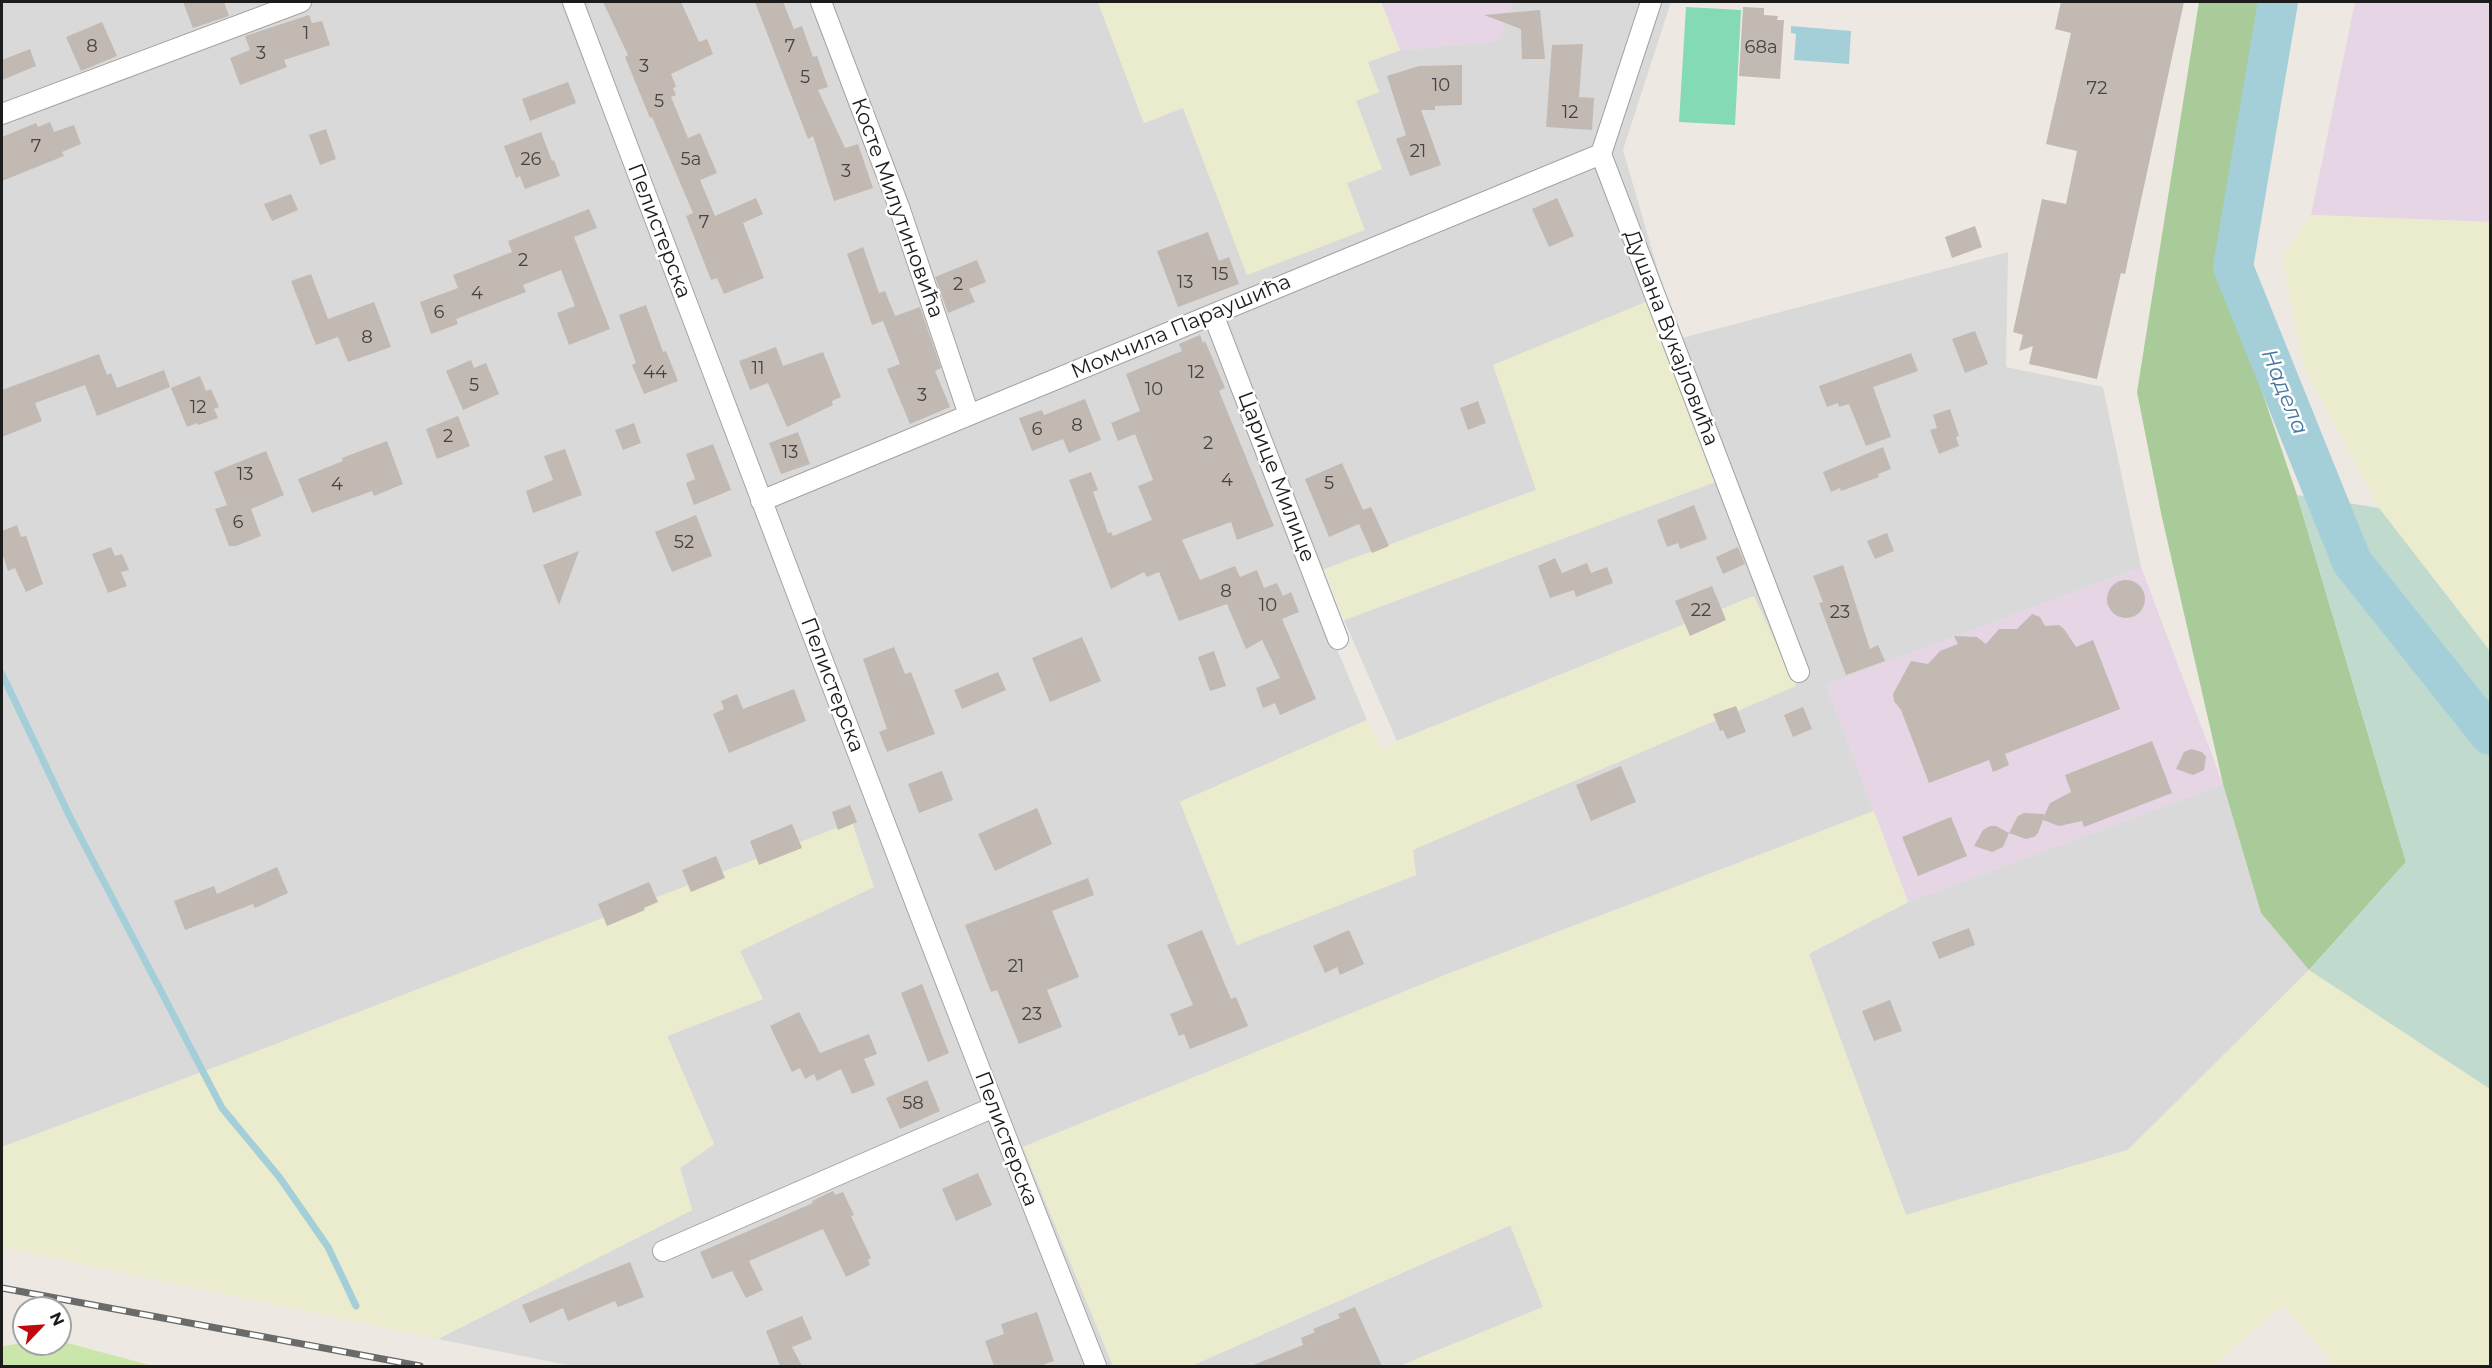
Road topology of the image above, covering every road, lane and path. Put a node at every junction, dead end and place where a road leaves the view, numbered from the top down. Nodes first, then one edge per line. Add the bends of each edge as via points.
1 (301, 2) edge
2 (573, 2) edge
3 (821, 2) edge
4 (1651, 2) edge
5 (2, 114) edge
6 (1601, 153) junction
7 (1213, 314) junction
8 (969, 415) junction
9 (761, 501) junction
10 (1338, 639) dead end
11 (1799, 672) dead end
12 (994, 1107) junction
13 (663, 1251) dead end
14 (1096, 1366) edge

1 - 5 street
2 - 9 street, Пелистерска
3 - 8 street, Косте Милутиновића via 899,207
4 - 6 street
6 - 7 street, Момчила Параушића
6 - 11 street, Душана Вукајловића
7 - 8 street, Момчила Параушића
7 - 10 street, Царице Милице
8 - 9 street, Момчила Параушића
9 - 12 street, Пелистерска
12 - 13 street
12 - 14 street, Пелистерска

